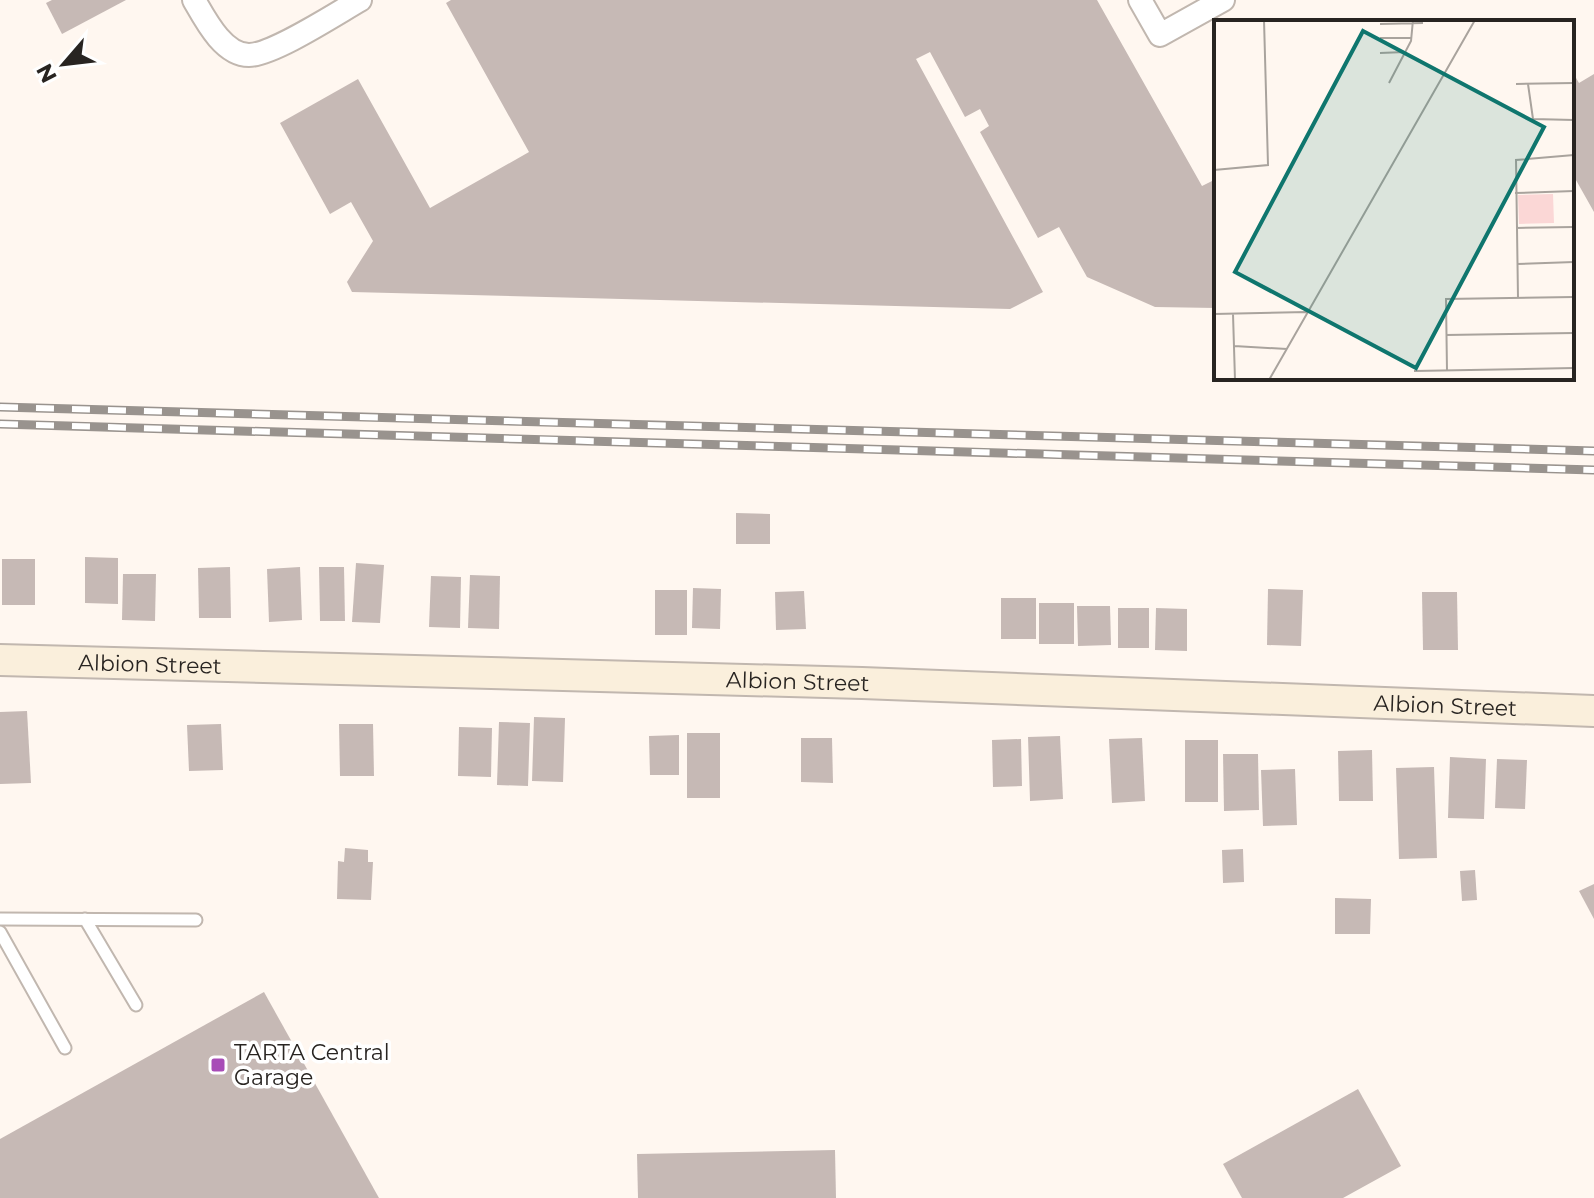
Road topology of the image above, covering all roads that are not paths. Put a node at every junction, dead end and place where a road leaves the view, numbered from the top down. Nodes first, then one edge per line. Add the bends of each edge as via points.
1 (194, 0) edge
2 (360, 0) edge
3 (1140, 0) edge
4 (1223, 0) edge
5 (0, 660) edge
6 (1594, 711) edge
7 (0, 919) edge
8 (85, 919) junction
9 (196, 920) dead end
10 (0, 932) edge
11 (136, 1005) dead end
12 (65, 1048) dead end

1 - 2 street via 227,46 248,56 270,50
3 - 4 street via 1160,35
5 - 6 street, Albion Street via 862,683
7 - 8 lane
8 - 9 lane
8 - 11 lane
10 - 12 lane

